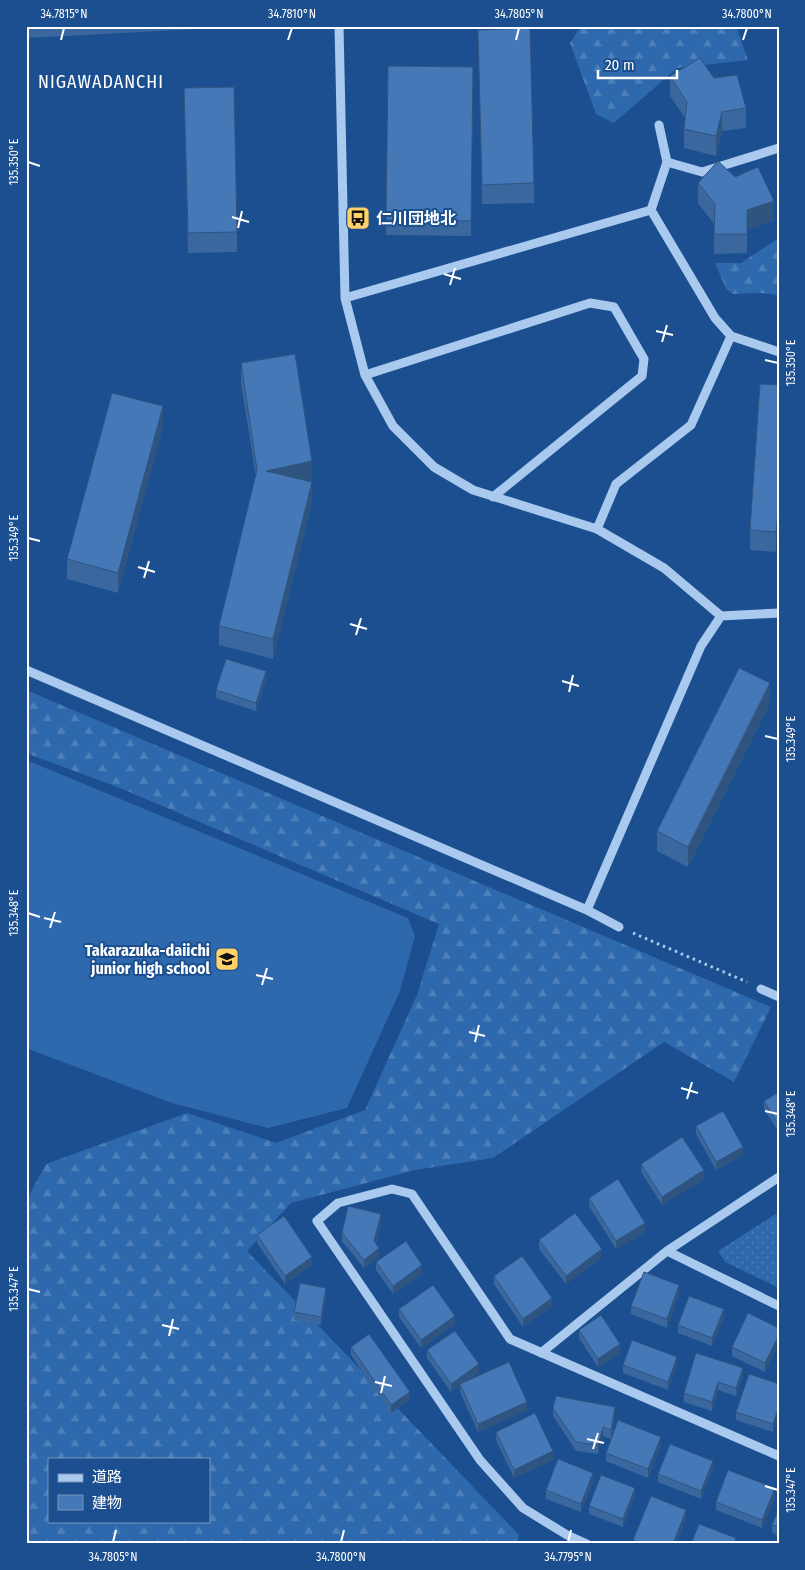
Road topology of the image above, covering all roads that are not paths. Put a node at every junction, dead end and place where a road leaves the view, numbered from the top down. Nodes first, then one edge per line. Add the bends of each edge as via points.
1 (339, 26) edge
2 (660, 125) dead end
3 (779, 148) edge
4 (667, 162) junction
5 (651, 210) junction
6 (345, 298) junction
7 (731, 336) junction
8 (779, 352) edge
9 (365, 375) junction
10 (493, 497) junction
11 (597, 529) junction
12 (779, 613) edge
13 (722, 616) junction
14 (26, 670) edge
15 (588, 910) junction
16 (619, 927) road end
17 (761, 989) road end
18 (779, 997) edge
19 (779, 1177) edge
20 (667, 1251) junction
21 (779, 1306) edge
22 (541, 1353) junction
23 (779, 1456) edge
24 (586, 1543) edge

1 - 6 street
2 - 4 street
3 - 4 street via 702,172
4 - 5 street
5 - 6 street
5 - 7 street via 715,318
6 - 9 street
7 - 8 street
7 - 11 street via 690,425 616,484
9 - 10 street via 393,426 434,468 473,490
9 - 10 street via 590,303 614,307 644,359 642,376
10 - 11 street
11 - 13 street via 664,568
12 - 13 street
13 - 15 street via 701,646
14 - 15 street
15 - 16 street
17 - 18 street
19 - 20 street
20 - 21 street
20 - 22 street
22 - 23 street
22 - 24 street via 510,1339 412,1194 392,1189 338,1203 317,1221 480,1460 523,1508

